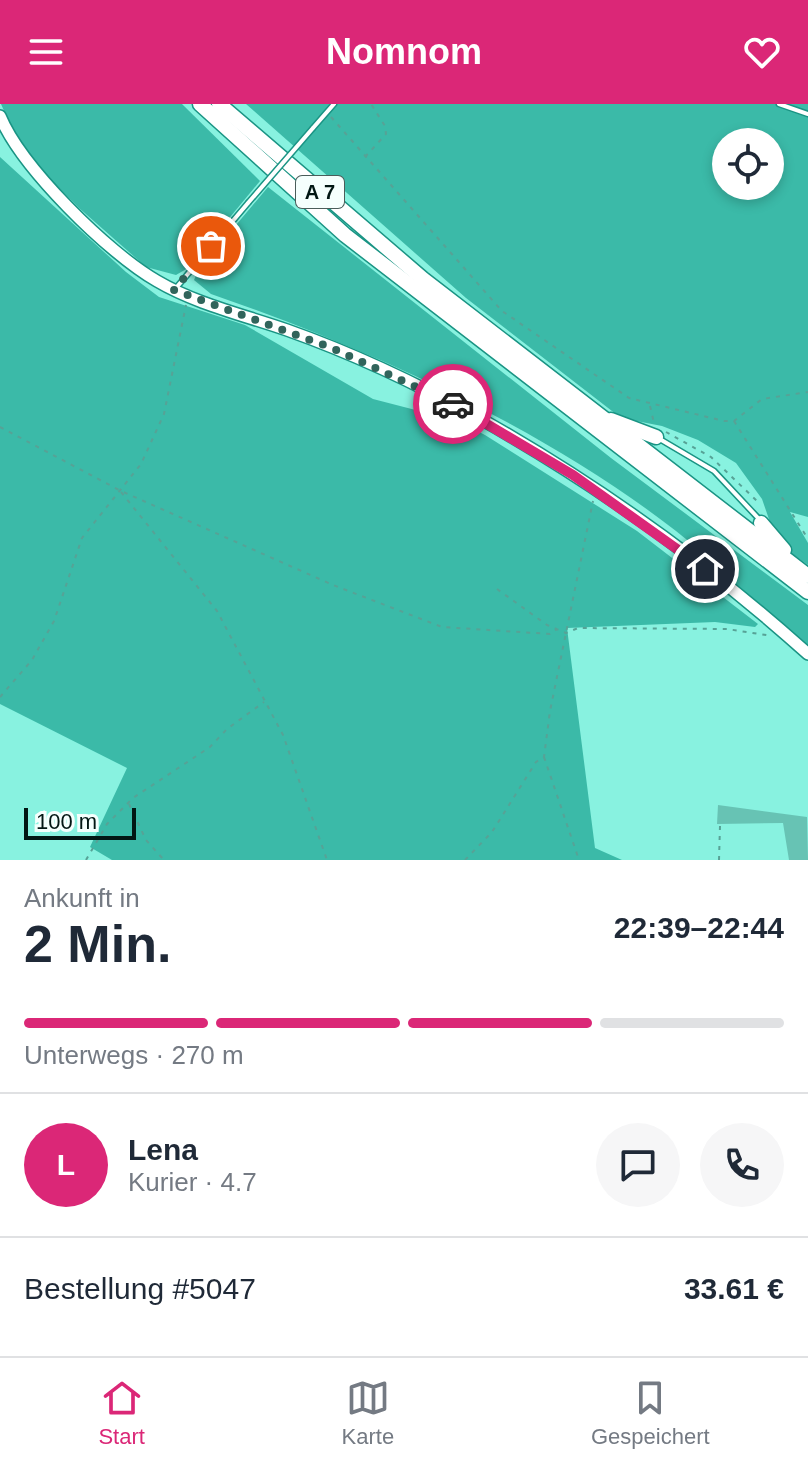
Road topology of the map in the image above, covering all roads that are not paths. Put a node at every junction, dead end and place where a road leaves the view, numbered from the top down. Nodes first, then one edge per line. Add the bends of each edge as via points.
1 (200, 104) edge
2 (219, 104) edge
3 (334, 104) edge
4 (779, 104) edge
5 (808, 114) edge
6 (0, 116) edge
7 (174, 290) junction
8 (595, 414) junction
9 (656, 432) joint
10 (761, 523) joint
11 (807, 575) edge
12 (808, 592) edge
13 (808, 654) edge

1 - 12 highway, A 7 via 345,235
2 - 8 highway, A 7 via 423,279
3 - 7 lane, bridge
4 - 5 lane
6 - 7 main road via 17,151 52,190 143,273
7 - 13 main road via 332,348 481,419 640,519
8 - 9 highway
8 - 11 highway, A 7
9 - 10 lane via 714,471
10 - 11 highway

